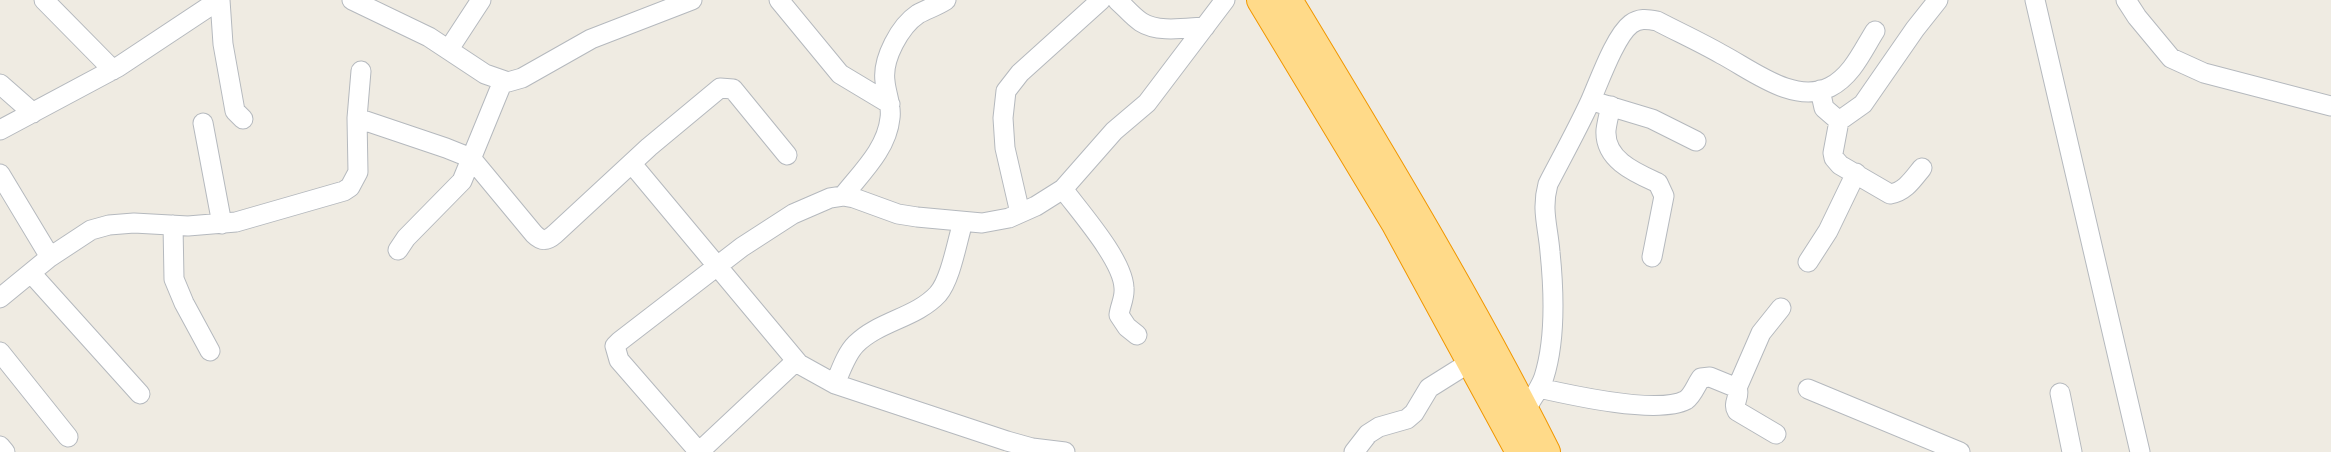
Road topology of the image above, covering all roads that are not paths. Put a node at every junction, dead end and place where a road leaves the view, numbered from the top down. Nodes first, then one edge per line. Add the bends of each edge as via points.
1 (44, 0) edge
2 (219, 0) edge
3 (352, 0) edge
4 (481, 0) edge
5 (692, 0) edge
6 (779, 0) edge
7 (946, 0) edge
8 (1101, 0) edge
9 (1117, 0) edge
10 (1225, 0) edge
11 (1261, 0) edge
12 (1288, 0) edge
13 (1938, 0) edge
14 (2035, 0) edge
15 (2126, 0) edge
16 (1205, 27) junction
17 (1875, 31) dead end
18 (450, 49) junction
19 (113, 70) junction
20 (361, 71) dead end
21 (503, 81) junction
22 (0, 84) edge
23 (1820, 90) junction
24 (1590, 101) junction
25 (890, 104) junction
26 (1611, 106) junction
27 (2331, 106) edge
28 (33, 113) junction
29 (357, 118) junction
30 (243, 119) dead end
31 (1839, 121) junction
32 (203, 123) dead end
33 (0, 130) edge
34 (1696, 141) dead end
35 (787, 155) dead end
36 (471, 158) junction
37 (632, 164) junction
38 (1922, 168) dead end
39 (1856, 173) junction
40 (0, 174) edge
41 (1063, 189) junction
42 (842, 196) junction
43 (1020, 213) junction
44 (963, 222) junction
45 (222, 224) junction
46 (173, 225) junction
47 (398, 250) dead end
48 (50, 257) junction
49 (1652, 257) dead end
50 (1808, 262) dead end
51 (716, 266) junction
52 (31, 273) junction
53 (0, 298) edge
54 (1781, 308) dead end
55 (1136, 335) dead end
56 (210, 351) dead end
57 (0, 352) edge
58 (796, 361) junction
59 (1472, 361) junction
60 (835, 384) junction
61 (1737, 388) junction
62 (1808, 388) dead end
63 (2060, 393) dead end
64 (140, 394) dead end
65 (1532, 399) junction
66 (1776, 434) dead end
67 (68, 437) dead end
68 (0, 446) edge
69 (1031, 450) edge
70 (1517, 451) edge
71 (5, 452) edge
72 (699, 452) edge
73 (1064, 452) edge
74 (1354, 452) edge
75 (1546, 452) edge
76 (1960, 452) edge
77 (2072, 452) edge
78 (2140, 452) edge

1 - 19 street
2 - 19 street
2 - 30 street via 223,44 236,111
3 - 18 street
4 - 18 street
5 - 21 street via 591,38 522,78
6 - 25 street via 840,74
7 - 25 street via 918,14 899,35 884,71
8 - 43 street via 1020,73 1006,91 1003,118 1005,148
9 - 16 street via 1136,19 1149,26
10 - 16 street
11 - 59 highway via 1396,224
12 - 65 highway
13 - 31 street via 1863,104
14 - 78 street
15 - 27 street via 2171,58 2204,73
16 - 41 street via 1147,103 1114,131
17 - 23 street via 1847,74
18 - 21 street via 485,74
19 - 28 street
20 - 29 street
21 - 36 street
22 - 28 street
23 - 24 street via 1794,90 1771,82 1657,21 1638,20 1629,25 1621,37
23 - 31 street via 1824,108
24 - 26 street
24 - 65 street via 1548,184 1544,199 1550,250 1552,326 1544,377
25 - 42 street via 890,119 878,153
26 - 34 street via 1652,119
26 - 49 street via 1606,130 1611,149 1631,170 1658,183 1664,196
28 - 33 street
29 - 36 street
29 - 45 street via 358,172 350,187
31 - 39 street via 1834,158
32 - 45 street
35 - 37 street via 733,89 724,87 708,97
36 - 37 street via 540,240 555,234
36 - 47 street via 462,180
37 - 51 street
38 - 39 street via 1905,188 1890,194
39 - 50 street via 1828,231
40 - 48 street
41 - 43 street
41 - 55 street via 1105,244 1122,278 1121,321
42 - 44 street via 898,214
42 - 51 street via 793,214
43 - 44 street via 982,223
44 - 60 street via 938,294 915,311 857,342
45 - 46 street
46 - 48 street via 109,225 91,230
46 - 56 street via 174,279
48 - 52 street
51 - 58 street
51 - 72 street via 615,346 619,360
52 - 53 street
52 - 64 street
54 - 61 street via 1761,333
57 - 67 street
58 - 60 street
58 - 72 street
59 - 70 highway
59 - 74 street via 1430,388 1414,413 1368,434
60 - 69 street
61 - 65 street via 1705,377 1687,399 1672,404
61 - 66 street via 1737,411
62 - 76 street
63 - 77 street
65 - 75 highway
68 - 71 street
69 - 73 street

